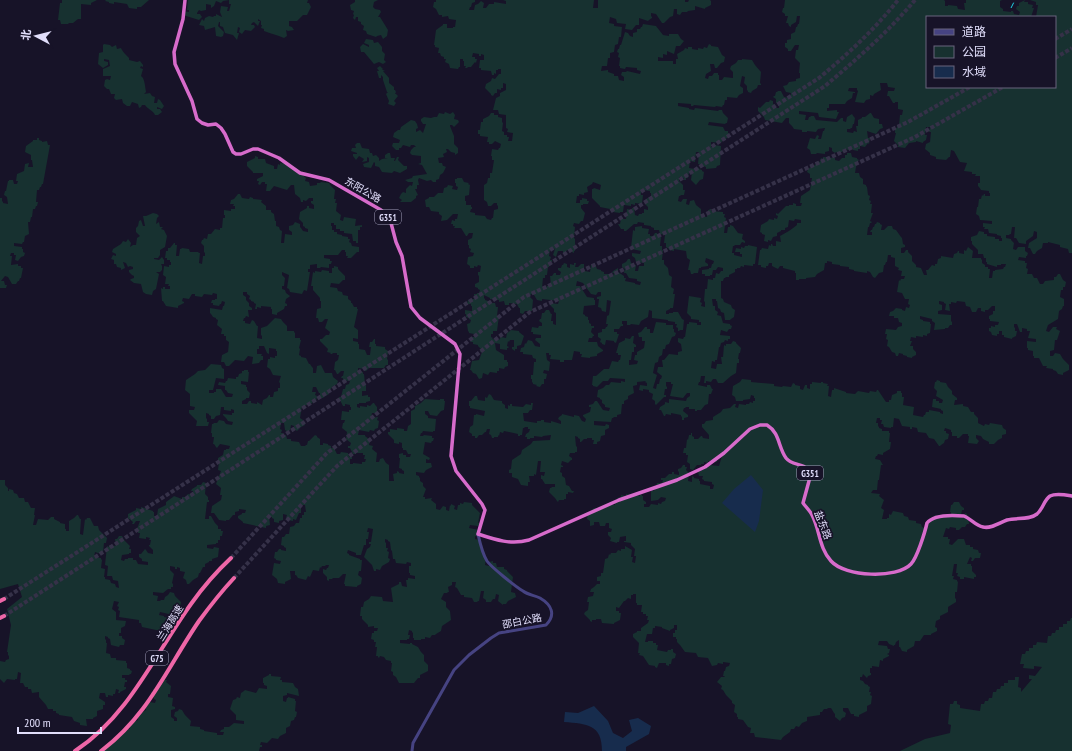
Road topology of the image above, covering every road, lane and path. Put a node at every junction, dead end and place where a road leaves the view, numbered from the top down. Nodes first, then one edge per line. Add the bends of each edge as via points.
1 (185, 0) edge
2 (1072, 496) edge
3 (478, 534) junction
4 (231, 558) tunnel mouth
5 (234, 578) tunnel mouth
6 (75, 751) edge
7 (101, 751) edge
8 (412, 751) edge

1 - 3 highway, 东阳公路 / G351 via 174,52 175,64 192,101 197,120 208,125 216,124 221,128 236,154 258,149 279,158 300,173 329,180 387,215 402,256 411,307 420,318 455,344 460,354 451,456 456,470 482,504 484,510
2 - 3 highway, 盐东路 / G351 via 1049,497 1032,517 1007,520 988,528 977,525 964,516 936,517 927,524 912,563 904,570 856,573 842,569 830,561 821,544 812,515 803,503 810,472 806,466 788,460 775,432 767,425 760,425 750,429 705,467 677,480 619,500 529,540 511,543
3 - 8 street, 邵白公路 via 487,561 523,592 540,598 547,604 553,614 552,620 546,625 499,634 464,660 454,670
4 - 6 highway, 兰海高速 / G75 via 211,577 190,605 157,658 119,711 86,744
5 - 7 highway, G75 via 199,621 142,712

